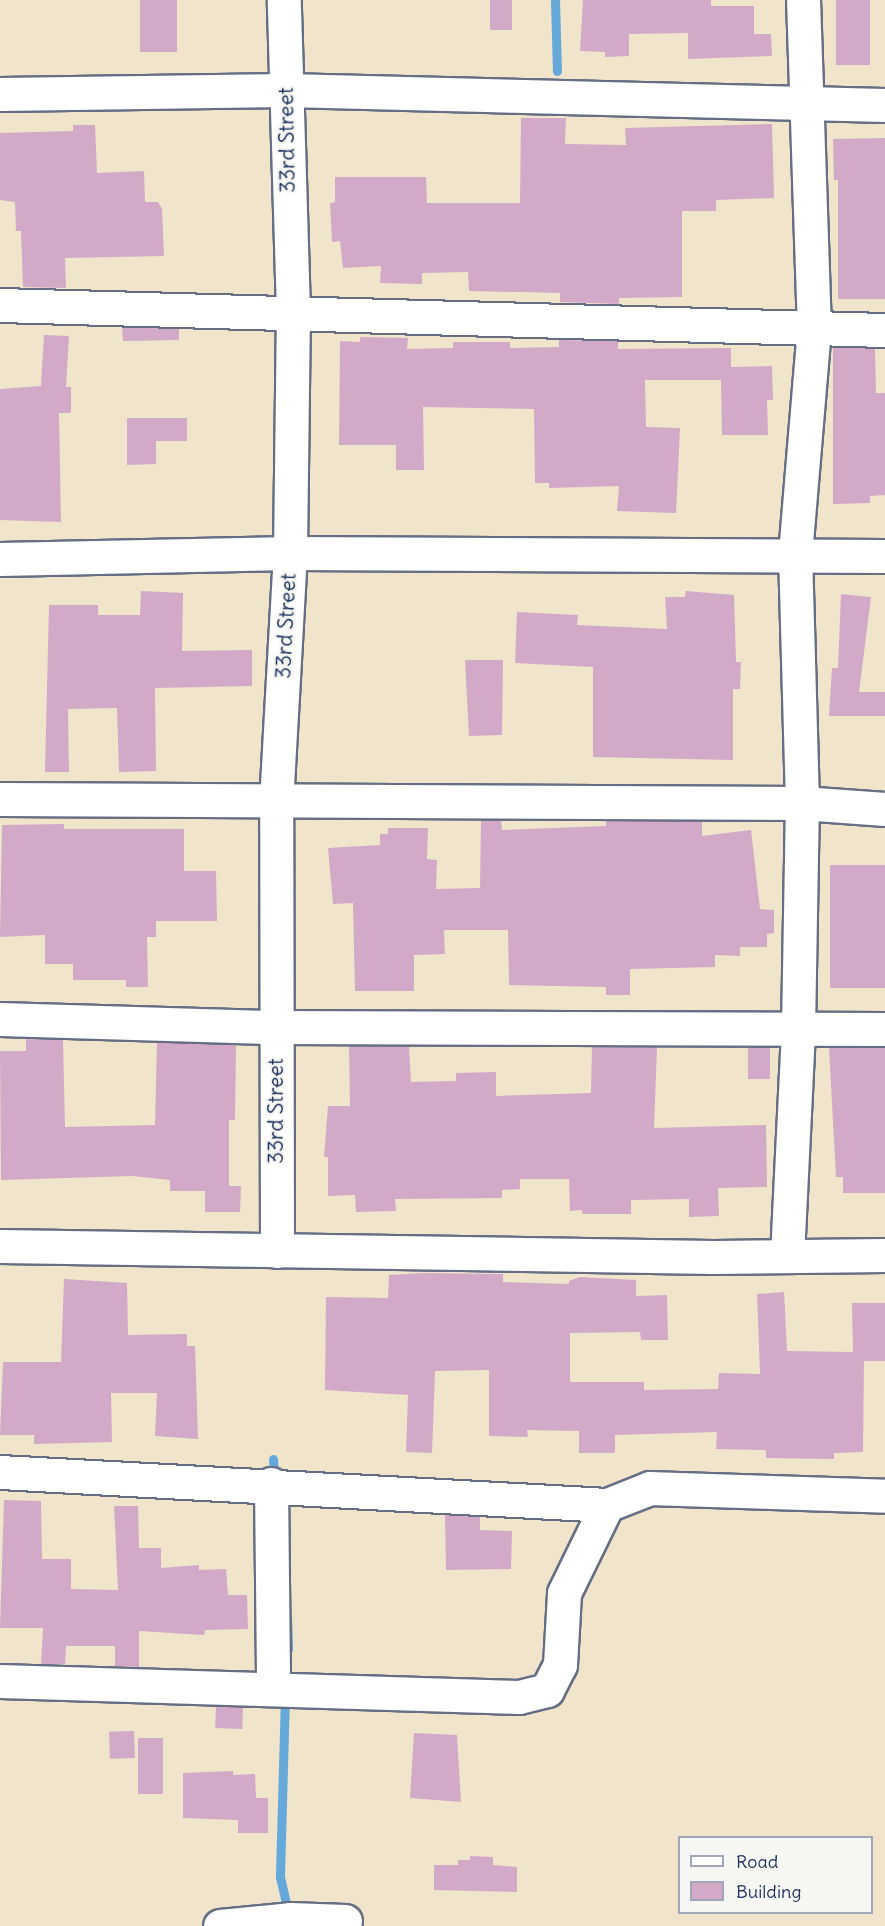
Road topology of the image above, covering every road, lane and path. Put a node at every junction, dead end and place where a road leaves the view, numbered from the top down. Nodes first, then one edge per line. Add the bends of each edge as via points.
1 (284, 0) edge
2 (803, 0) edge
3 (286, 90) junction
4 (0, 94) edge
5 (804, 102) junction
6 (885, 105) edge
7 (0, 305) edge
8 (293, 312) junction
9 (814, 330) junction
10 (885, 330) edge
11 (290, 553) junction
12 (795, 554) junction
13 (885, 556) edge
14 (0, 559) edge
15 (0, 799) edge
16 (276, 803) junction
17 (802, 803) junction
18 (885, 809) edge
19 (0, 1019) edge
20 (276, 1027) junction
21 (798, 1029) junction
22 (885, 1029) edge
23 (0, 1246) edge
24 (278, 1251) junction
25 (787, 1256) junction
26 (885, 1256) edge
27 (0, 1472) edge
28 (271, 1484) junction
29 (885, 1496) edge
30 (607, 1505) junction
31 (0, 1681) edge
32 (273, 1687) junction
33 (345, 1921) dead end
34 (220, 1926) edge

1 - 3 street, 33rd Street
2 - 5 street
3 - 4 street
3 - 5 street
3 - 8 street, 33rd Street
5 - 6 street
5 - 9 street
7 - 8 street
8 - 9 street
8 - 11 street, 33rd Street
9 - 10 street
9 - 12 street
11 - 12 street
11 - 14 street
11 - 16 street, 33rd Street
12 - 13 street
12 - 17 street
15 - 16 street
16 - 17 street
16 - 20 street, 33rd Street
17 - 18 street
17 - 21 street
19 - 20 street
20 - 21 street
20 - 24 street, 33rd Street
21 - 22 street
21 - 25 street
23 - 24 street
24 - 25 street
25 - 26 street
27 - 28 street
28 - 30 street
28 - 32 street
29 - 30 street via 650,1488
30 - 32 street via 564,1593 560,1665 547,1690 519,1697
31 - 32 street
33 - 34 street via 290,1919

